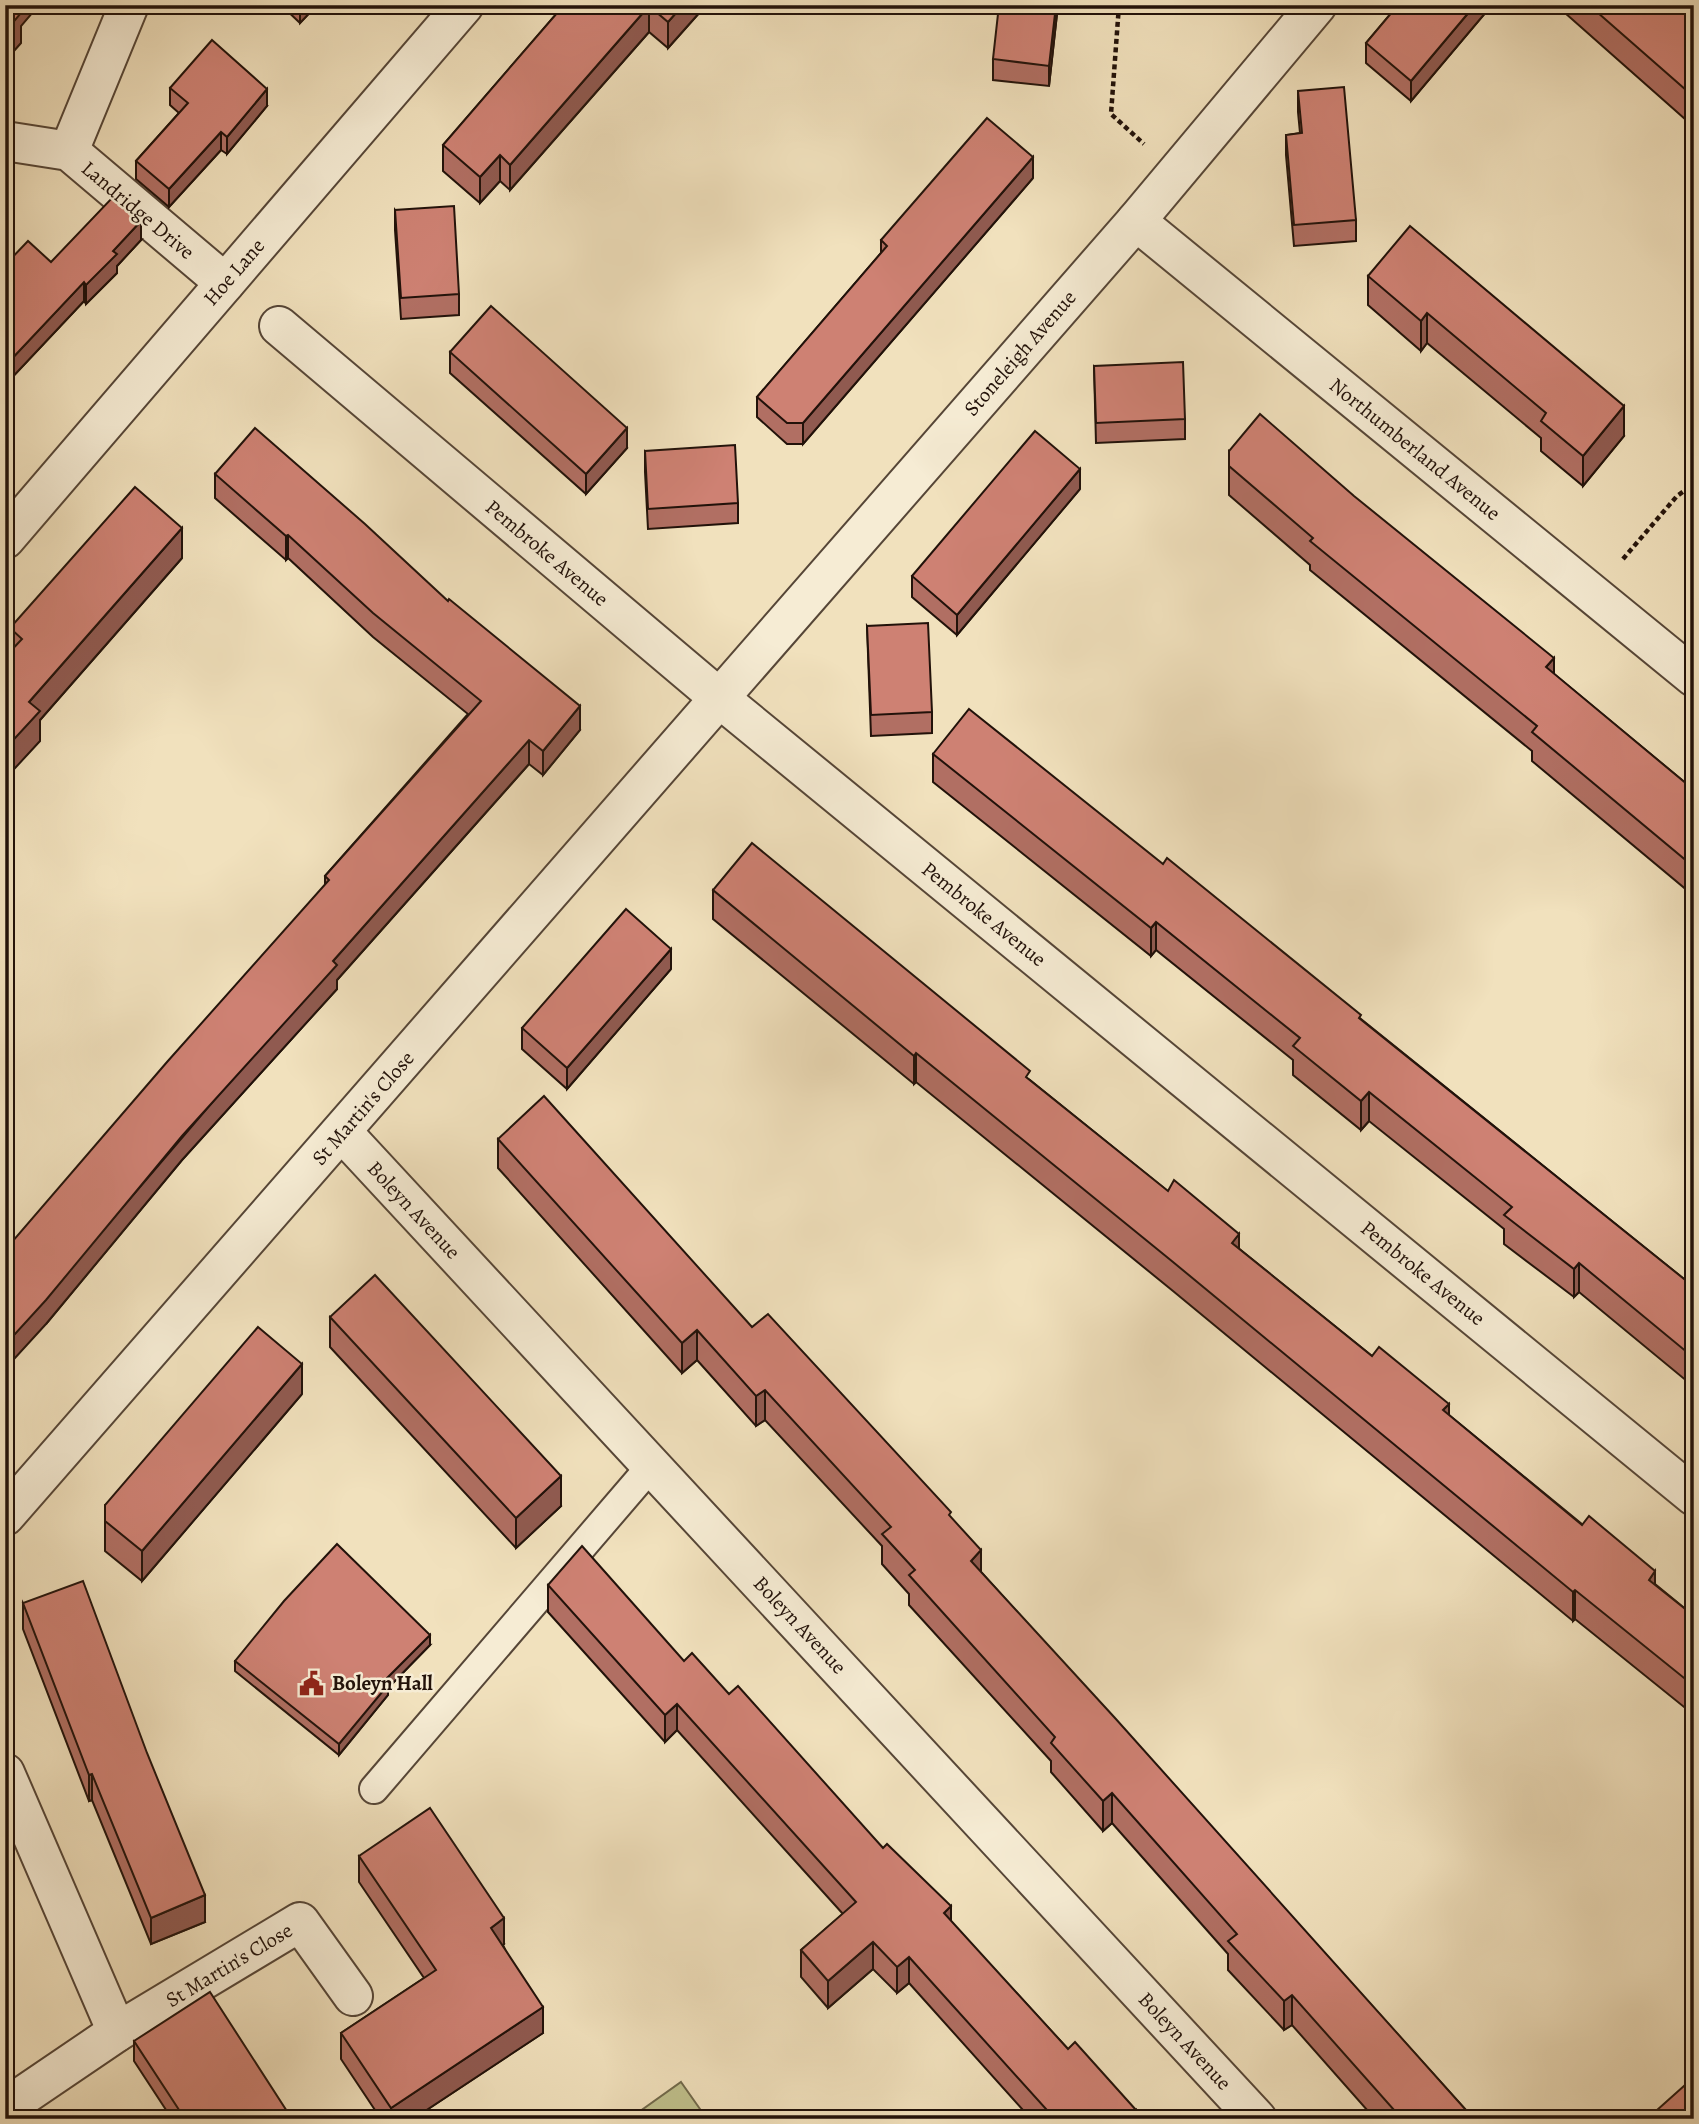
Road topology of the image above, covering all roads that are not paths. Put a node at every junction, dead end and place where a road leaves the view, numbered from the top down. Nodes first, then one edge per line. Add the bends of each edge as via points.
1 (129, 5) edge
2 (464, 5) edge
3 (1317, 5) edge
4 (5, 141) edge
5 (69, 151) junction
6 (1136, 221) junction
7 (225, 283) junction
8 (279, 326) dead end
9 (5, 539) edge
10 (1694, 677) edge
11 (718, 697) junction
12 (342, 1132) junction
13 (652, 1465) junction
14 (1694, 1496) edge
15 (5, 1516) edge
16 (5, 1773) edge
17 (374, 1788) dead end
18 (353, 1996) dead end
19 (117, 2032) junction
20 (5, 2108) edge
21 (1257, 2119) edge

1 - 5 street
2 - 7 street, Hoe Lane
3 - 6 street, Stoneleigh Avenue
4 - 5 street, Landridge Drive
5 - 7 street, Landridge Drive
6 - 10 street, Northumberland Avenue
6 - 11 street, Stoneleigh Avenue
7 - 9 street, Hoe Lane
8 - 11 street, Pembroke Avenue
11 - 12 street, St Martin's Close
11 - 14 street, Pembroke Avenue
12 - 13 street, Boleyn Avenue
12 - 15 street, St Martin's Close
13 - 17 lane
13 - 21 street, Boleyn Avenue
16 - 19 street
18 - 19 street, St Martin's Close via 300,1922
19 - 20 street, St Martin's Close

